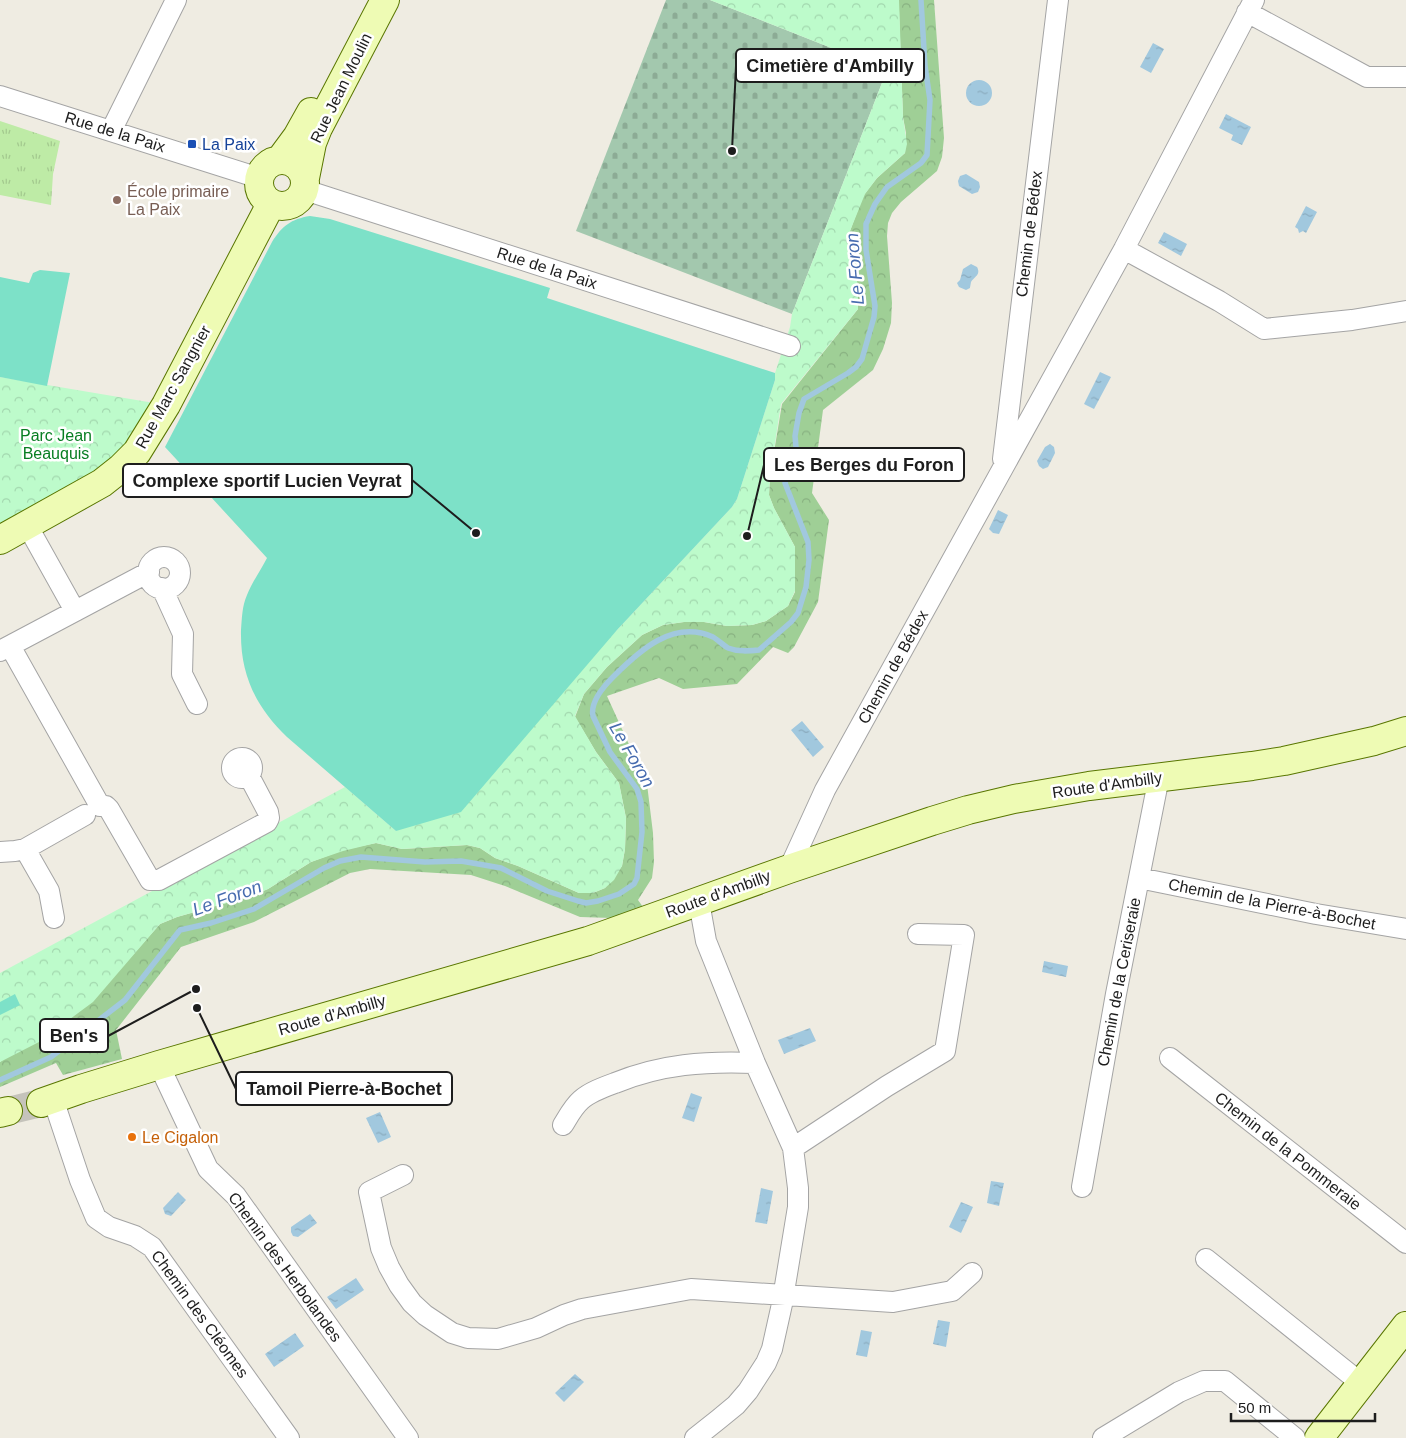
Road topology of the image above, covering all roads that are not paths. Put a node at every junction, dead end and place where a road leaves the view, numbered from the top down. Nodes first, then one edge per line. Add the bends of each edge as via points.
1 (176, 0) edge
2 (369, 0) edge
3 (385, 0) edge
4 (1058, 0) edge
5 (1250, 6) edge
6 (1406, 77) edge
7 (0, 96) edge
8 (111, 131) junction
9 (280, 160) junction
10 (259, 178) junction
11 (305, 184) junction
12 (271, 204) junction
13 (1124, 249) junction
14 (1406, 311) edge
15 (790, 346) dead end
16 (1002, 469) junction
17 (27, 525) junction
18 (0, 540) edge
19 (148, 572) junction
20 (162, 588) junction
21 (75, 611) junction
22 (5, 648) edge
23 (197, 704) dead end
24 (1406, 731) edge
25 (248, 776) dead end
26 (1159, 777) junction
27 (85, 814) dead end
28 (1, 849) edge
29 (25, 849) junction
30 (789, 869) junction
31 (1139, 878) junction
32 (699, 902) junction
33 (54, 918) dead end
34 (1406, 929) edge
35 (918, 934) dead end
36 (1170, 1058) dead end
37 (755, 1063) junction
38 (158, 1066) junction
39 (47, 1101) joint
40 (563, 1125) dead end
41 (793, 1148) junction
42 (403, 1175) dead end
43 (1082, 1187) dead end
44 (1406, 1243) edge
45 (1206, 1259) dead end
46 (972, 1273) dead end
47 (783, 1295) junction
48 (1406, 1326) edge
49 (1362, 1384) junction
50 (289, 1438) edge
51 (408, 1438) edge
52 (694, 1438) edge
53 (1103, 1438) edge
54 (1295, 1438) edge
55 (1320, 1438) edge

1 - 8 street
2 - 9 street, Rue Jean Moulin via 303,127
3 - 11 street, Rue Jean Moulin via 318,128
4 - 16 street, Chemin de Bédex
5 - 6 street via 1367,77
5 - 13 street, Chemin de Bédex
7 - 8 street, Rue de la Paix
8 - 10 street, Rue de la Paix
9 - 10 street via 267,166
9 - 11 street via 294,163 301,170
10 - 12 street via 261,193
11 - 12 street via 298,201 283,207
11 - 15 street, Rue de la Paix
12 - 17 street, Rue Marc Sangnier via 166,405 137,452 102,483
13 - 14 street via 1264,328 1352,320
13 - 16 street, Chemin de Bédex
16 - 30 street, Chemin de Bédex via 826,790
17 - 18 street, Rue Marc Sangnier
17 - 21 street
19 - 20 street via 152,583
19 - 20 street via 158,558 168,557 176,562 179,579 172,586
19 - 21 street
20 - 23 street via 183,634 182,674
21 - 22 street
22 - 25 street via 100,806 109,809 150,880 159,880 267,822 268,812
24 - 26 street, Route d'Ambilly via 1284,761
26 - 30 street, Route d'Ambilly via 1089,786 968,810
26 - 31 street, Chemin de la Ceriseraie
27 - 29 street
28 - 29 street
29 - 33 street via 47,887
30 - 32 street, Route d'Ambilly
31 - 34 street, Chemin de la Pierre-à-Bochet
31 - 43 street, Chemin de la Ceriseraie
32 - 37 street via 706,941
32 - 38 street, Route d'Ambilly via 588,940
35 - 41 street via 964,935 945,1051
36 - 44 street, Chemin de la Pommeraie
37 - 40 street via 682,1064 640,1073 582,1099
37 - 41 street
38 - 39 street, Route d'Ambilly
38 - 51 street, Chemin des Herbolandes via 208,1169 236,1196
39 - 50 street, Chemin des Cléomes via 96,1218 152,1247
41 - 47 street via 798,1207
42 - 47 street via 368,1192 376,1230 392,1273 412,1302 452,1333 468,1338 498,1338 536,1328 582,1310 691,1289
45 - 49 street
46 - 47 street via 952,1290 893,1302
47 - 52 street via 772,1349 758,1377 736,1405
48 - 49 street
49 - 55 street
53 - 54 street via 1178,1392 1204,1381 1225,1381

